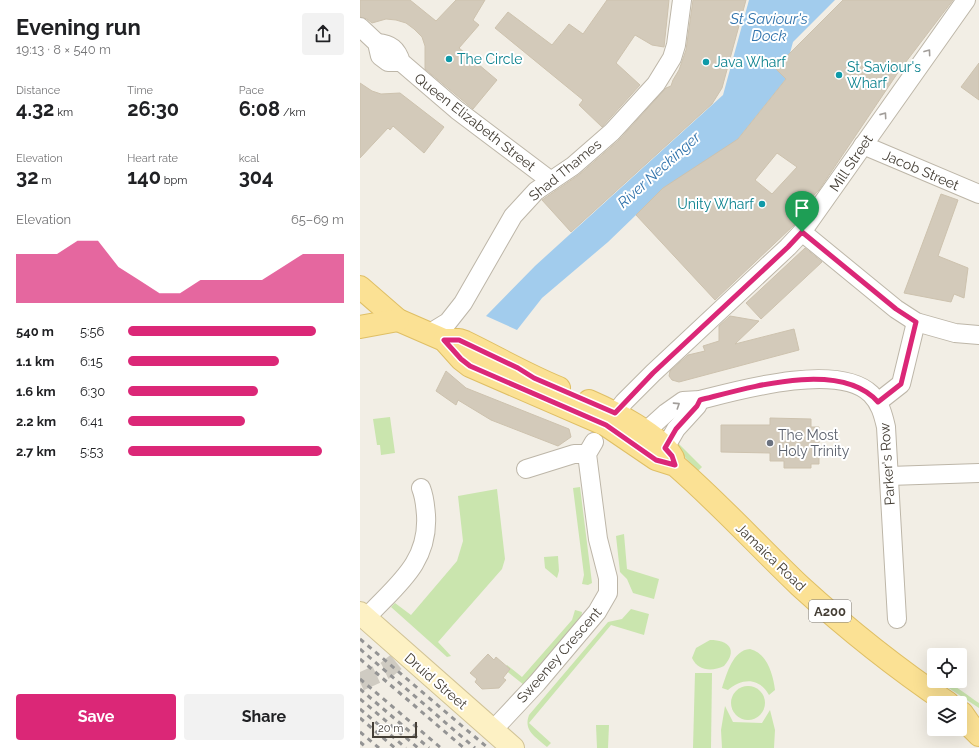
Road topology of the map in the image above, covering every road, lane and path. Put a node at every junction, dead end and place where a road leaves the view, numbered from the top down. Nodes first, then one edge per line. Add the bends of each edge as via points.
1 (682, 0) edge
2 (966, 0) edge
3 (360, 27) edge
4 (863, 145) junction
5 (551, 181) junction
6 (979, 194) edge
7 (802, 232) junction
8 (360, 287) edge
9 (398, 320) junction
10 (916, 322) junction
11 (360, 327) edge
12 (979, 335) edge
13 (437, 336) junction
14 (700, 400) junction
15 (878, 402) junction
16 (601, 433) junction
17 (644, 441) junction
18 (671, 449) junction
19 (526, 469) dead end
20 (979, 473) edge
21 (889, 476) junction
22 (421, 488) dead end
23 (363, 616) edge
24 (897, 619) dead end
25 (938, 696) edge
26 (967, 720) edge
27 (493, 730) junction
28 (979, 735) edge
29 (513, 748) edge

1 - 5 street, Shad Thames via 676,45 665,72 612,132 573,166
4 -> 2 street, Mill Street
3 - 5 street, Queen Elizabeth Street via 377,43 380,56 388,62 401,62 457,110
4 - 6 street, Jacob Street
4 - 7 street, Mill Street
5 - 13 street, Shad Thames via 536,191 513,216 463,304
7 - 10 street via 896,309
7 - 16 street, Mill Street via 653,373
8 - 9 main road, A200
9 - 11 main road
9 - 13 main road, A200
10 - 12 street via 954,333
10 - 15 street via 901,384
13 - 16 main road, Jamaica Road / A200 via 459,340 518,368
14 - 15 street via 774,382 823,380 859,386
17 -> 14 street via 666,413 683,401
14 - 18 street
15 - 21 street, Parker's Row via 886,427
16 - 17 main road, Jamaica Road / A200
16 - 19 street via 574,454
16 - 27 street, Sweeney Crescent via 598,539 608,578 608,593 597,612
17 - 18 main road, Jamaica Road / A200 via 656,460
18 - 25 main road, Jamaica Road / A200 via 801,586 854,632
20 - 21 street
21 - 24 street, Parker's Row
22 - 23 street via 425,497 427,529 421,553 411,569
23 - 27 street, Druid Street via 400,658
26 - 28 main road, Jamaica Road / A200
27 - 29 street, Druid Street

